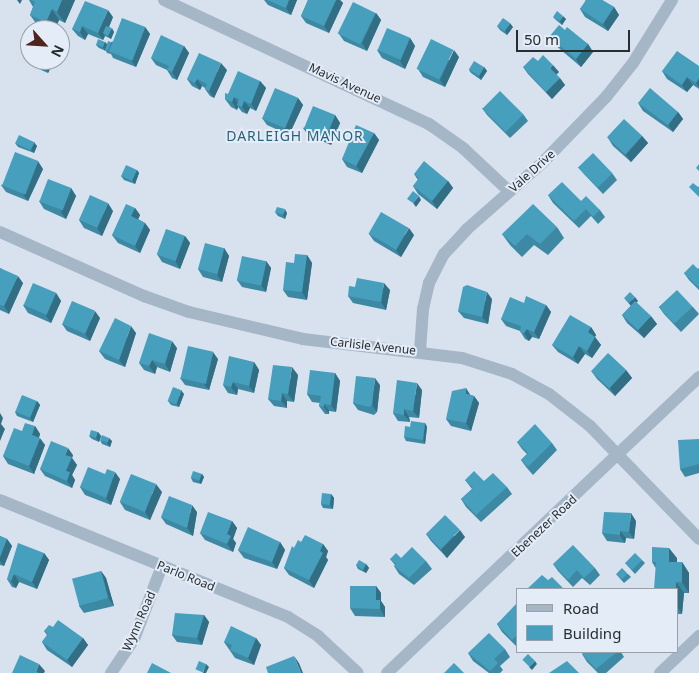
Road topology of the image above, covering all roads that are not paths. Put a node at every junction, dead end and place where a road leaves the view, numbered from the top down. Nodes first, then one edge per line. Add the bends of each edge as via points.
1 (164, 0) edge
2 (672, 0) edge
3 (509, 192) junction
4 (0, 232) edge
5 (420, 351) junction
6 (699, 378) edge
7 (618, 455) junction
8 (0, 500) edge
9 (699, 539) edge
10 (162, 566) junction
11 (699, 636) edge
12 (110, 673) edge
13 (358, 673) edge
14 (387, 673) edge
15 (660, 673) edge

1 - 3 street, Mavis Avenue via 429,124 463,148
2 - 3 street, Vale Drive via 633,63 606,97
3 - 5 street, Vale Drive via 454,242 436,268 423,309
4 - 5 street, Carlisle Avenue via 144,296 189,312 303,339
5 - 7 street, Carlisle Avenue via 485,364 527,382 572,411
6 - 7 street, Ebenezer Road
7 - 9 street, Carlisle Avenue
7 - 14 street, Ebenezer Road
8 - 10 street, Parlo Road
10 - 12 street, Wynn Road via 134,639
10 - 13 street, Parlo Road via 288,617 318,636
11 - 15 street

